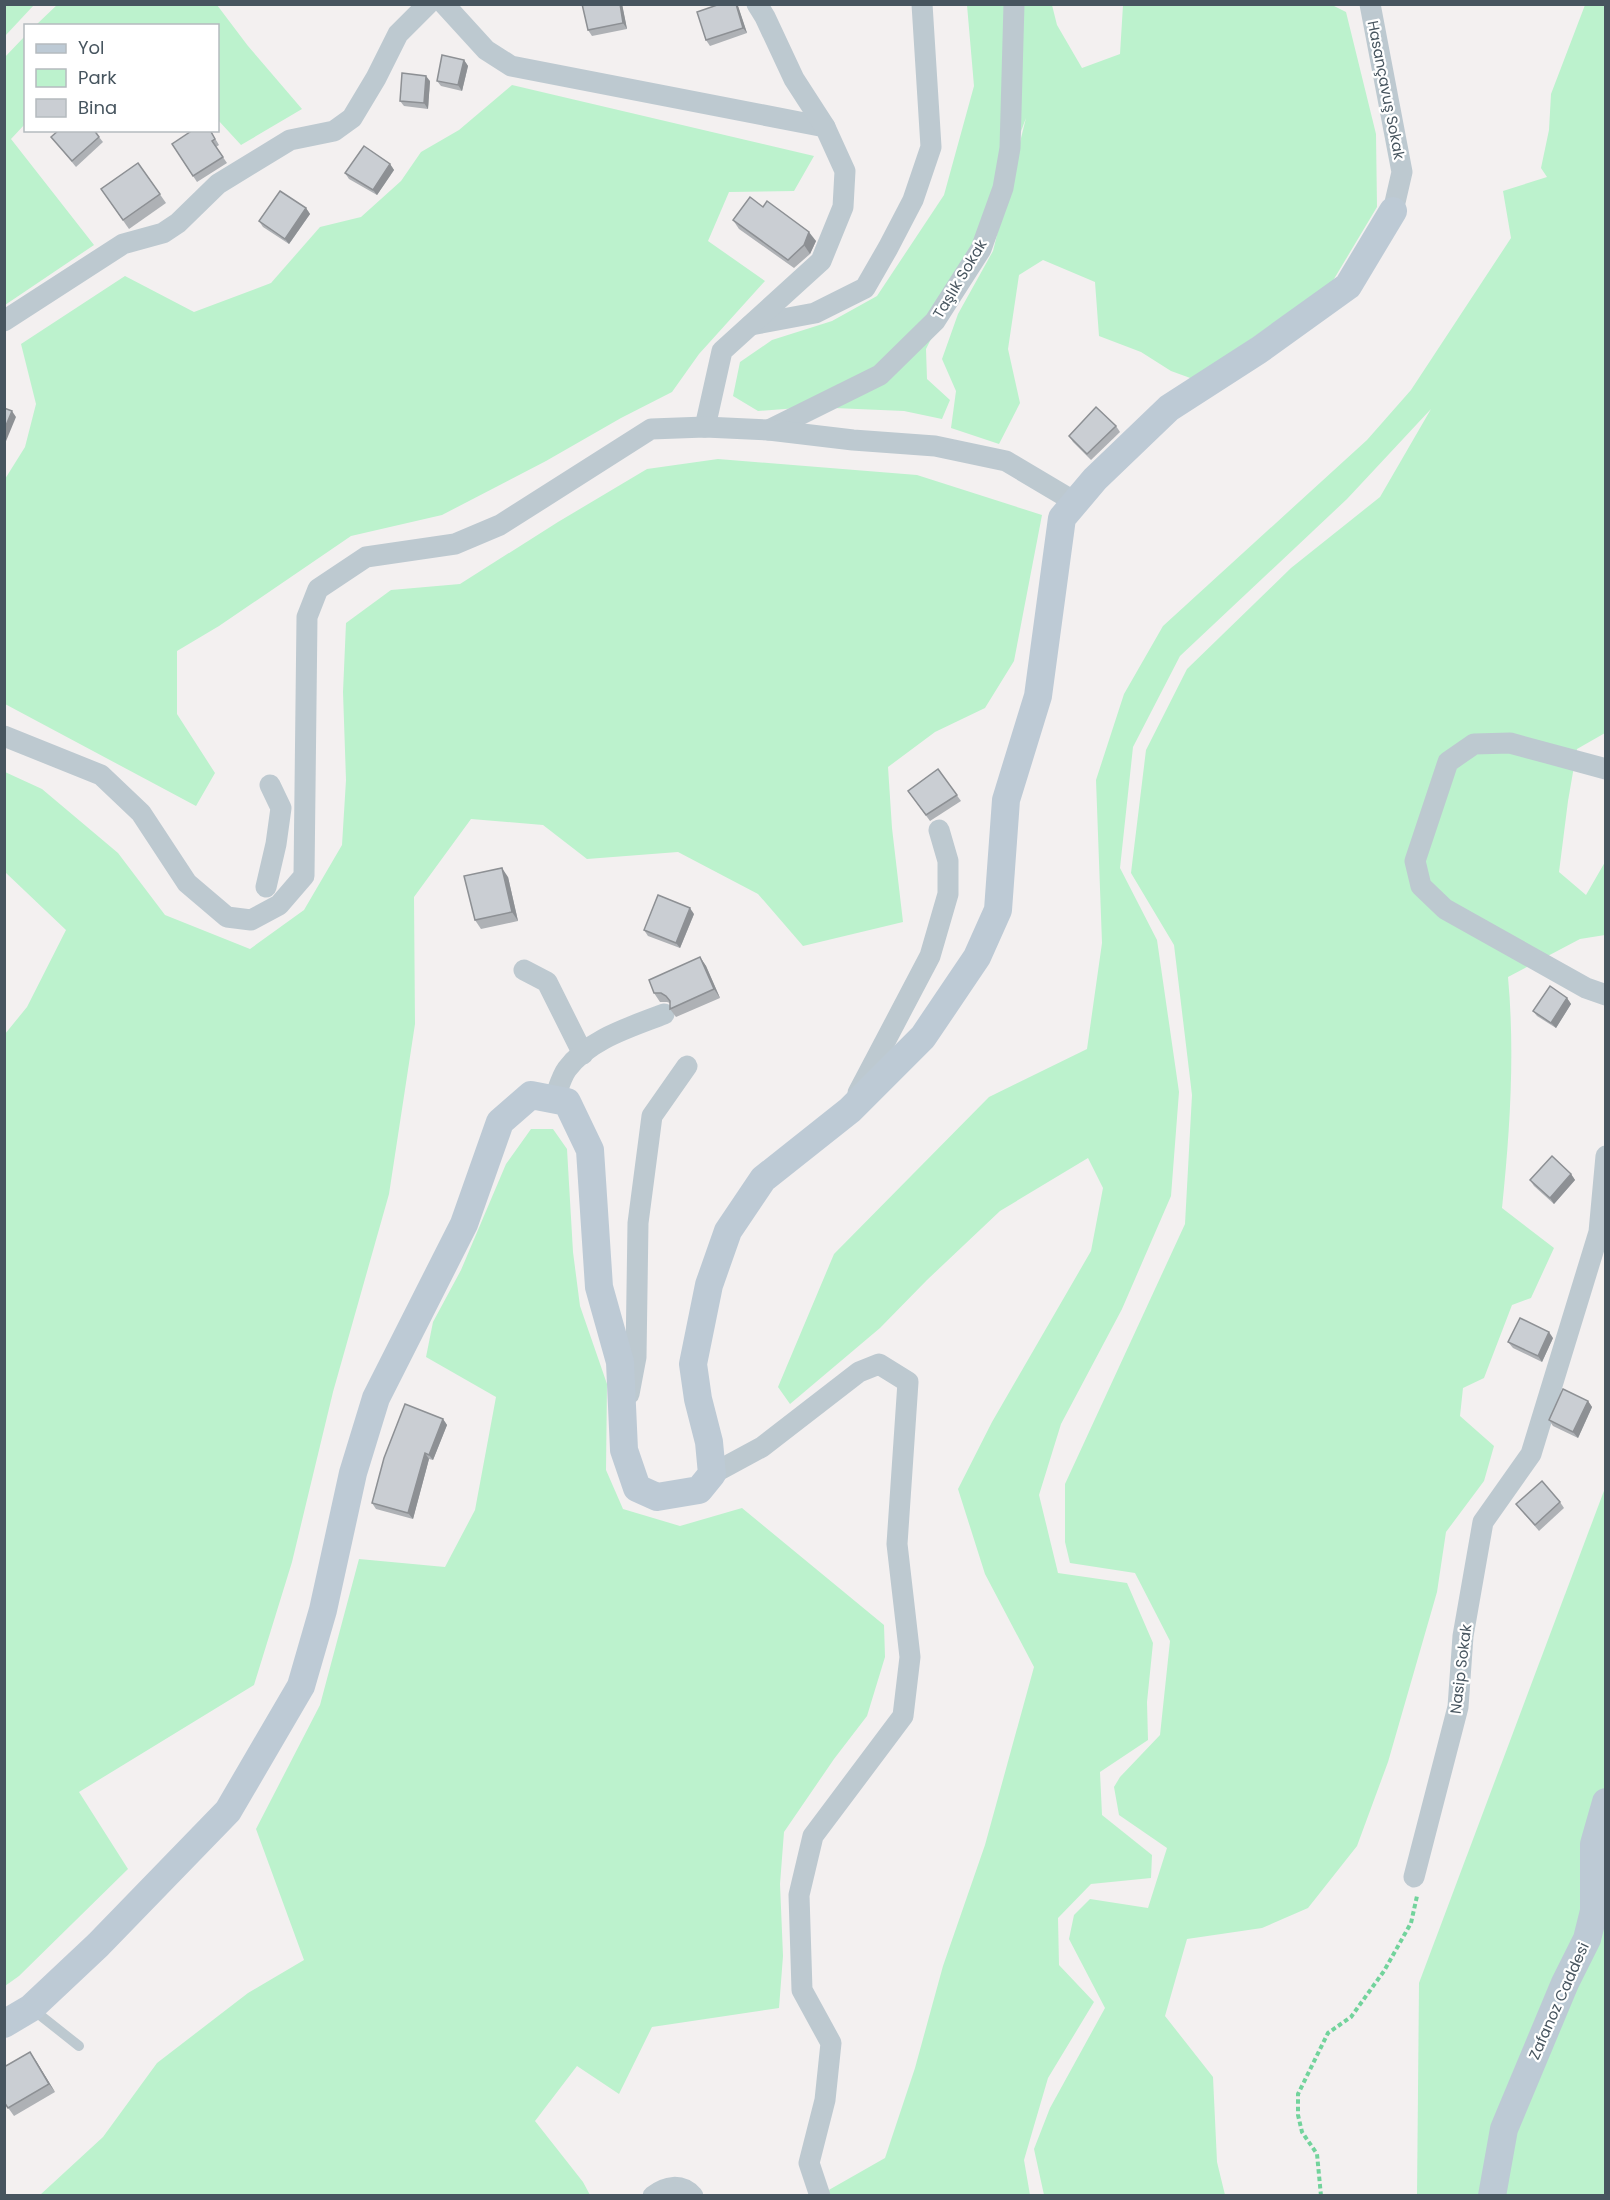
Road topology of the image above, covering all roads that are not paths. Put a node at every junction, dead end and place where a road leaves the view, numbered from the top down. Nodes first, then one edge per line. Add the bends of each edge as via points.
1 (428, 4) edge
2 (444, 4) edge
3 (757, 4) edge
4 (922, 4) edge
5 (1014, 4) edge
6 (1370, 4) edge
7 (825, 127) junction
8 (1393, 211) joint
9 (4, 321) edge
10 (751, 325) junction
11 (705, 427) junction
12 (770, 430) junction
13 (1075, 502) junction
14 (4, 736) edge
15 (1605, 769) edge
16 (270, 785) dead end
17 (306, 802) junction
18 (281, 808) junction
19 (939, 830) dead end
20 (266, 887) dead end
21 (524, 970) dead end
22 (1605, 995) edge
23 (664, 1014) dead end
24 (583, 1054) junction
25 (687, 1066) dead end
26 (554, 1100) junction
27 (850, 1110) junction
28 (1605, 1156) edge
29 (1603, 1228) edge
30 (623, 1421) junction
31 (712, 1474) junction
32 (1605, 1802) edge
33 (1414, 1877) road end
34 (31, 2008) junction
35 (4, 2024) edge
36 (79, 2046) dead end
37 (652, 2196) edge
38 (693, 2196) edge
39 (820, 2196) edge
40 (1492, 2196) edge

1 - 9 street via 398,34 352,118 334,132 290,140 218,184 171,228 123,244
2 - 7 street via 486,50 511,66
3 - 7 street via 794,79
4 - 10 street via 931,147 913,200 888,248 865,288 815,313
5 - 12 street, Taşlık Sokak via 1010,148 1003,188 981,249 935,321 880,375
6 - 8 street, Hasançavuş Sokak via 1402,172
7 - 10 street via 845,171 843,207 822,261
8 - 13 street via 1348,286 1169,408
10 - 11 street via 722,351
11 - 12 street
11 - 17 street via 651,429 500,525 455,544 366,557 318,588 307,617
12 - 13 street via 935,446 1006,461
13 - 27 street via 1062,518 1038,696 1006,800 998,910 977,957 923,1037
14 - 17 street via 101,775 141,813 187,883 227,917 251,920 261,915 279,905 304,876
15 - 22 street via 1510,743 1474,744 1448,762 1415,861 1421,886 1445,909
16 - 18 street
17 - 18 street
18 - 20 street
19 - 27 street via 948,861 948,894 930,956
21 - 24 street via 547,982
23 - 24 street via 612,1035
24 - 26 street via 566,1070
25 - 30 street via 652,1116 638,1223 636,1357
26 - 30 street via 567,1102 590,1150 599,1287 620,1362
26 - 34 street via 531,1095 500,1122 464,1224 376,1398 353,1473 323,1610 301,1686 228,1811
27 - 31 street via 762,1179 728,1231 709,1286 693,1364 710,1442
28 - 29 street, Nasip Sokak
29 - 33 street, Nasip Sokak via 1531,1454 1484,1522 1464,1636 1458,1707
30 - 31 street via 624,1450 637,1488 657,1497 699,1490
31 - 39 street via 762,1447 860,1372 879,1364 908,1382 897,1544 910,1657 903,1716 813,1836 799,1895 802,1990 831,2043 825,2100 809,2163
32 - 40 street, Zafanoz Caddesi via 1593,1844 1594,1911 1587,1939 1503,2129
34 - 35 street
34 - 36 lane
37 - 38 street via 672,2186 687,2189

